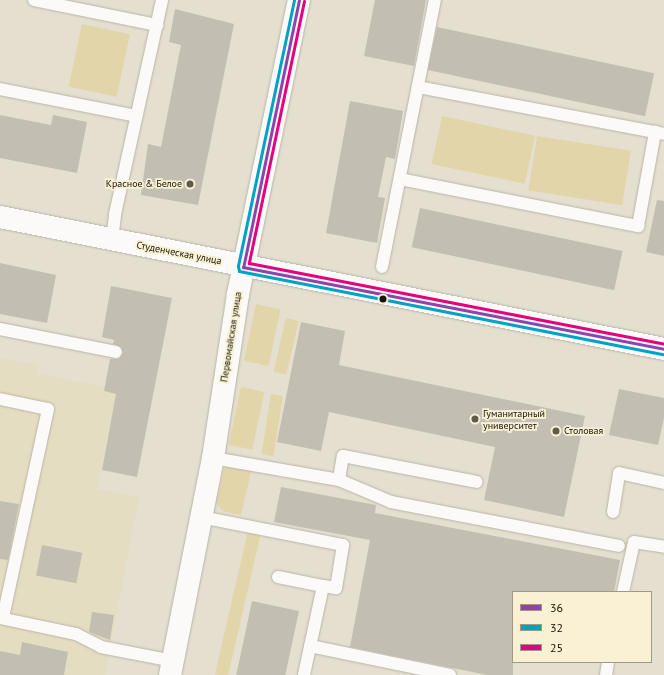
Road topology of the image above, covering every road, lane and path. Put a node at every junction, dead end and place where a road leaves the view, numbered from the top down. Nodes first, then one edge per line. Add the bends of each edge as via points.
1 (34, 0) edge
2 (162, 0) edge
3 (299, 0) edge
4 (436, 0) edge
5 (157, 25) junction
6 (418, 87) junction
7 (0, 89) edge
8 (136, 116) junction
9 (659, 133) edge
10 (400, 179) junction
11 (0, 216) edge
12 (112, 240) junction
13 (243, 267) junction
14 (382, 267) dead end
15 (0, 329) edge
16 (664, 349) edge
17 (116, 352) dead end
18 (0, 399) edge
19 (213, 458) junction
20 (339, 480) junction
21 (477, 482) dead end
22 (664, 483) edge
23 (613, 512) dead end
24 (201, 517) junction
25 (619, 546) dead end
26 (664, 547) edge
27 (278, 577) dead end
28 (323, 586) junction
29 (623, 591) edge
30 (2, 618) edge
31 (310, 646) junction
32 (608, 663) edge
33 (172, 668) edge
34 (304, 675) edge
35 (450, 675) edge
36 (606, 675) edge

1 - 5 lane
2 - 5 lane
3 - 13 street, Первомайская улица
4 - 6 lane
5 - 8 lane
6 - 9 lane
6 - 10 lane
7 - 8 lane
8 - 12 lane
9 - 10 lane via 638,226
10 - 14 lane
11 - 12 street, Студенческая улица
12 - 13 street, Студенческая улица
13 - 16 street, Студенческая улица
13 - 19 street, Первомайская улица
15 - 17 lane
18 - 30 lane via 48,409
19 - 20 lane
19 - 24 street, Первомайская улица
20 - 21 lane via 343,456
20 - 25 lane via 391,502
22 - 23 lane via 619,473
24 - 28 lane via 343,545 336,588
24 - 33 street, Первомайская улица
26 - 29 lane via 634,542
27 - 28 lane
28 - 31 lane
30 - 33 lane via 76,634 101,647
31 - 34 lane
31 - 35 lane
32 - 36 lane

